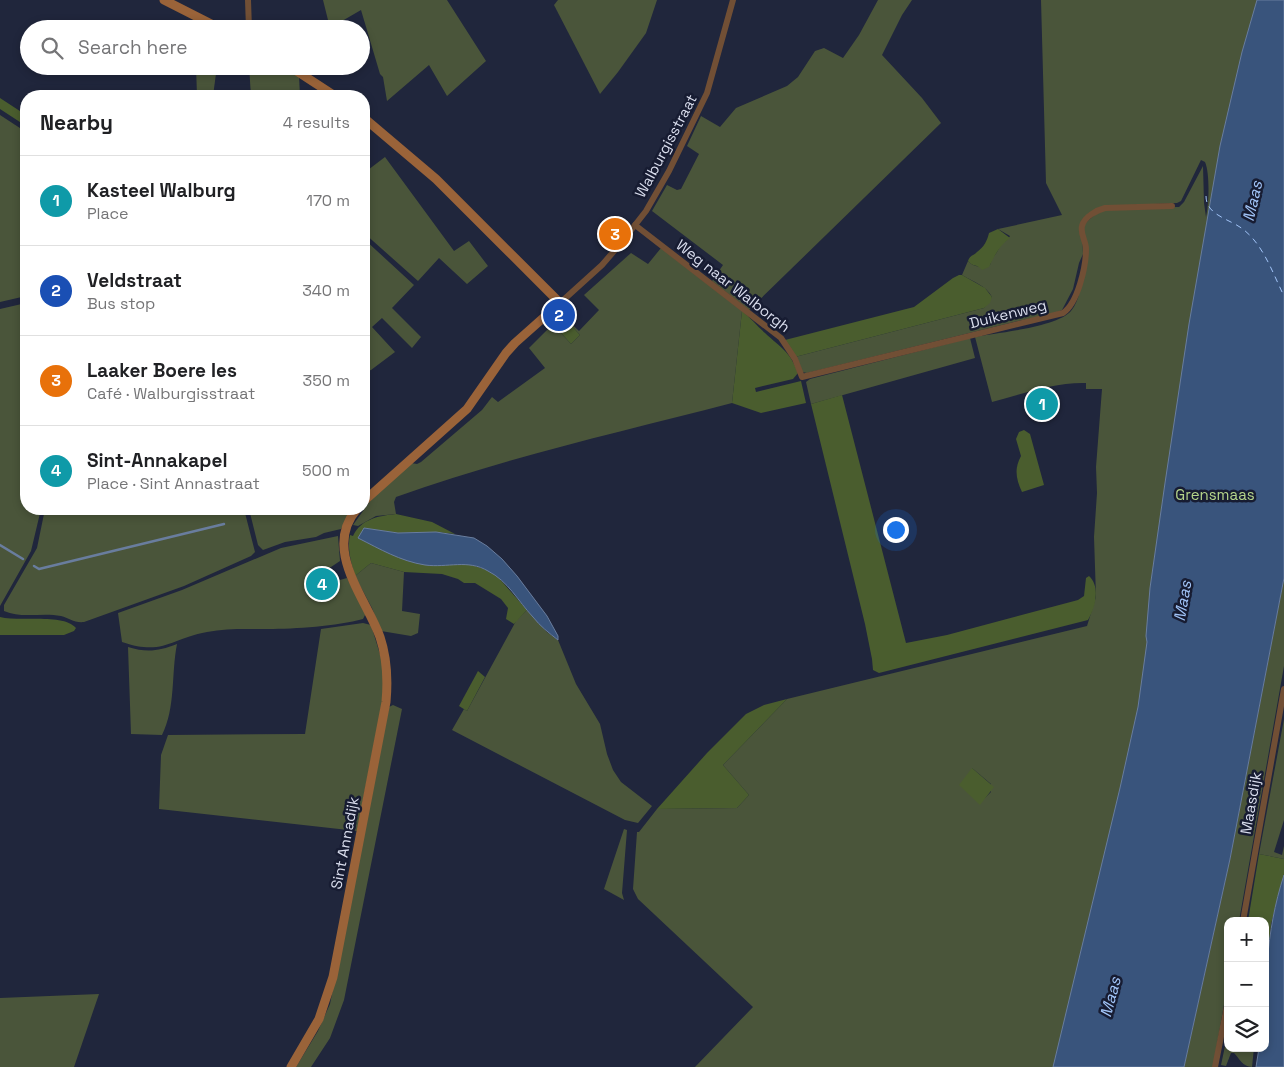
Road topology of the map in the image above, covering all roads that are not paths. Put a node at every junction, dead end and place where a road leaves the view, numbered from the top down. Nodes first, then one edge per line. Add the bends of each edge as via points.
1 (164, 0) edge
2 (248, 0) edge
3 (733, 0) edge
4 (203, 20) edge
5 (249, 20) edge
6 (302, 75) edge
7 (326, 90) edge
8 (370, 123) edge
9 (1172, 206) dead end
10 (635, 225) junction
11 (560, 303) junction
12 (802, 378) joint
13 (370, 496) edge
14 (353, 515) edge
15 (1284, 689) edge
16 (1244, 917) edge
17 (1227, 1007) edge
18 (291, 1067) edge
19 (1215, 1067) edge

1 - 4 street
2 - 5 street
3 - 10 street, Walburgisstraat via 708,94 669,171
6 - 7 street
8 - 11 street via 436,180
9 - 12 street, Duikenweg via 1105,208 1085,220 1081,229 1086,250 1080,282 1074,300 1063,313
10 - 11 street, Walburgisstraat via 602,265
10 - 12 street, Weg naar Walborgh via 781,338 795,359
11 - 13 street via 515,343 468,408
14 - 18 street, Sint Annadijk via 347,526 344,549 347,565 380,639 387,688 333,977 319,1019
15 - 16 street, Maasdijk
17 - 19 street

